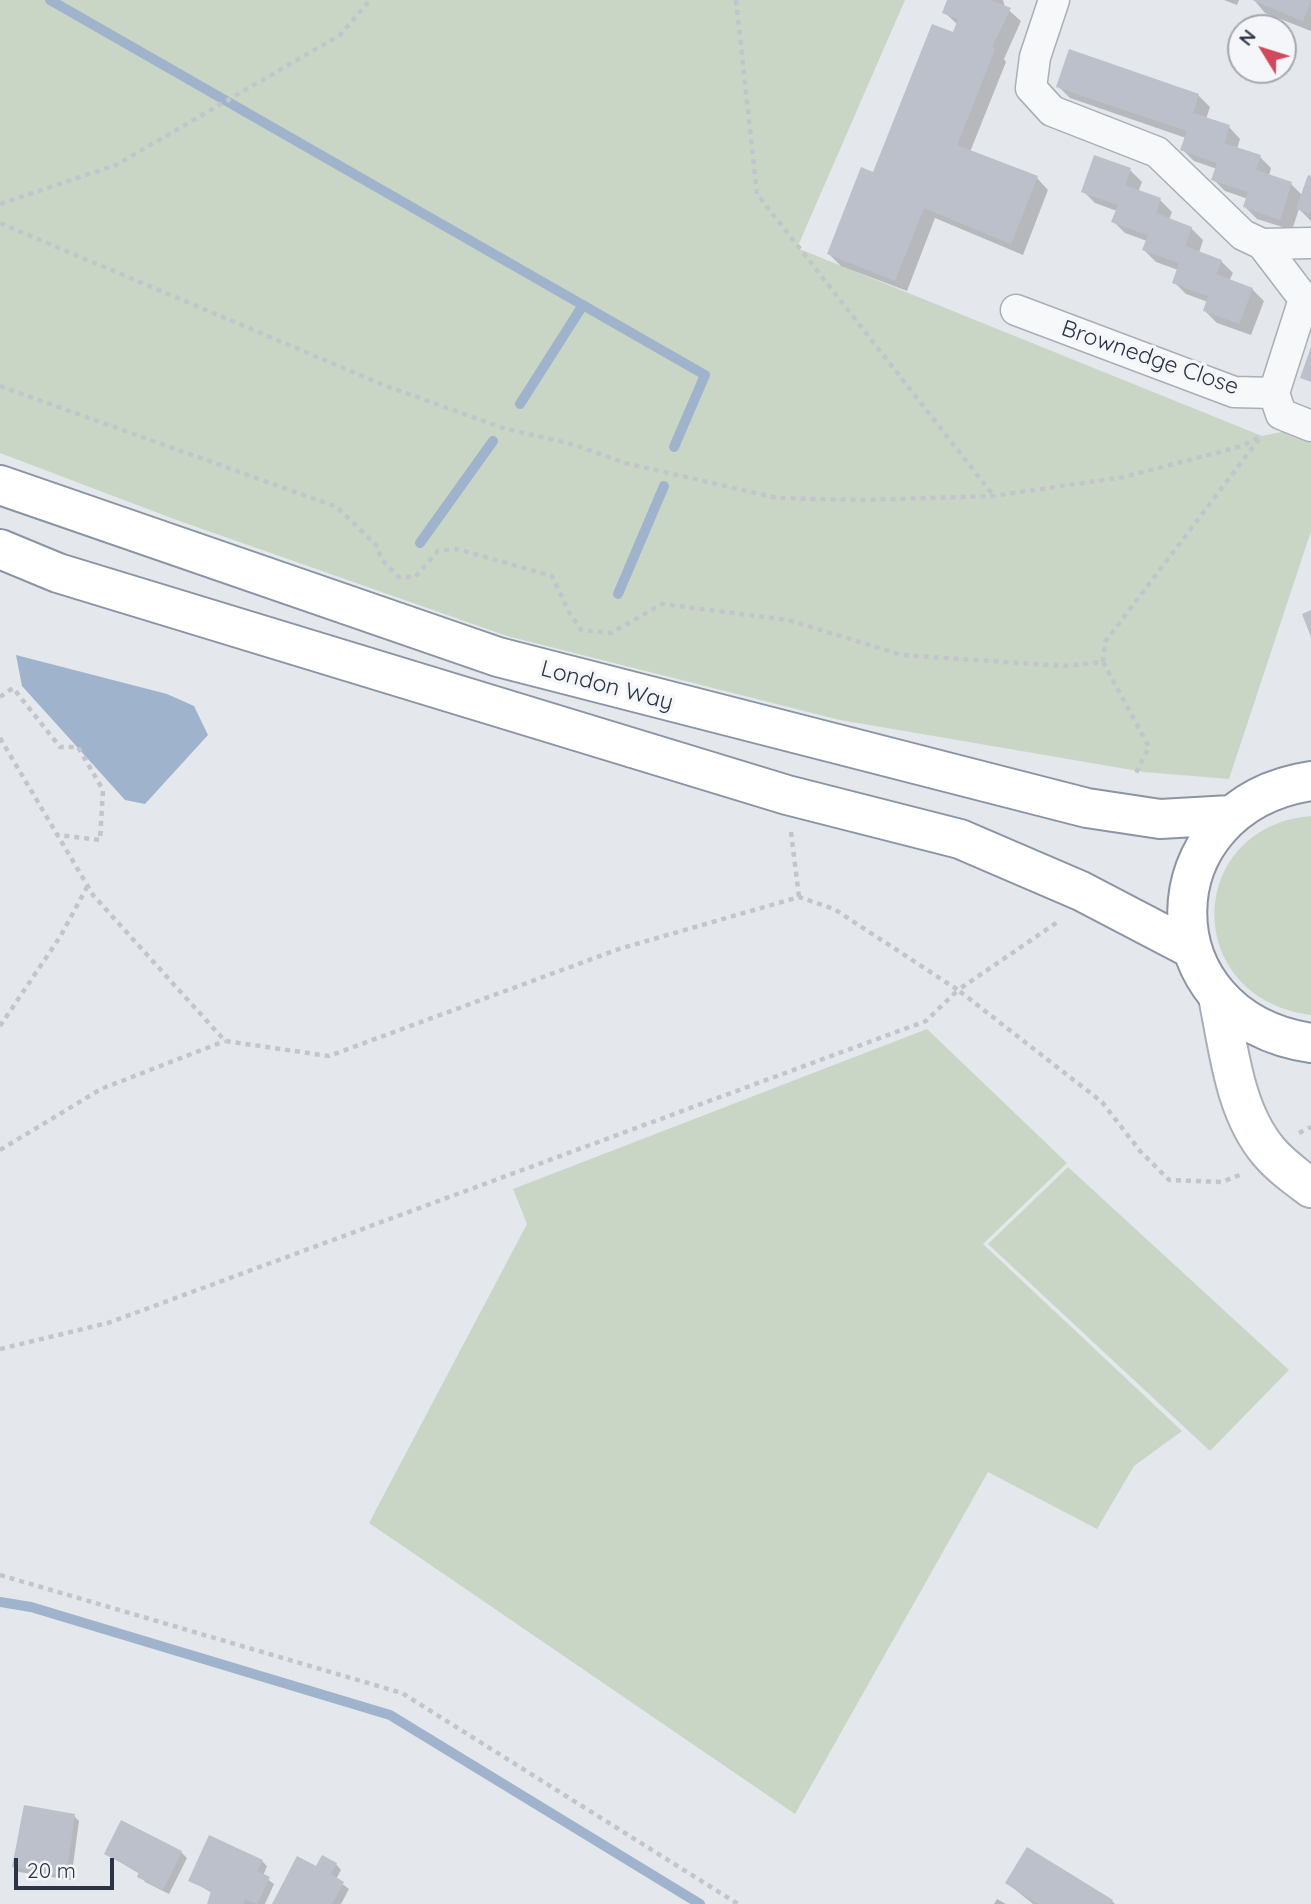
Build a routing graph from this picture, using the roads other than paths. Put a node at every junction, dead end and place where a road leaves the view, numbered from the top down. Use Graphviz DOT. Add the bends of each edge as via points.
graph roads {
  1 [pos="1052,5"];
  2 [pos="1311,243"];
  3 [pos="1262,244"];
  4 [pos="1016,310"];
  5 [pos="1277,403"];
  6 [pos="1311,426"];
  7 [pos="0,485"];
  8 [pos="0,549"];
  9 [pos="1311,781"];
  10 [pos="1231,815"];
  11 [pos="1192,949"];
  12 [pos="1218,998"];
  13 [pos="1311,1043"];
  14 [pos="1311,1188"];
  1 -- 3 [label="street" via="1035,57 1031,88 1052,111 1157,152 1243,235"];
  2 -- 3 [label="street"];
  3 -- 5 [label="street" via="1304,299"];
  4 -- 5 [label="street, Brownedge Close" via="1234,392"];
  5 -- 6 [label="street, Brownedge Close"];
  7 -- 10 [label="main road, London Way" via="498,657 1087,808 1160,819"];
  8 -- 11 [label="main road" via="58,573 787,795 960,839 1081,891"];
  9 -- 10 [label="main road" via="1256,797"];
  10 -- 11 [label="main road" via="1207,842 1192,876 1187,912"];
  11 -- 12 [label="main road"];
  12 -- 13 [label="main road" via="1246,1023 1281,1039"];
  12 -- 14 [label="main road" via="1248,1119 1267,1150"];
}
